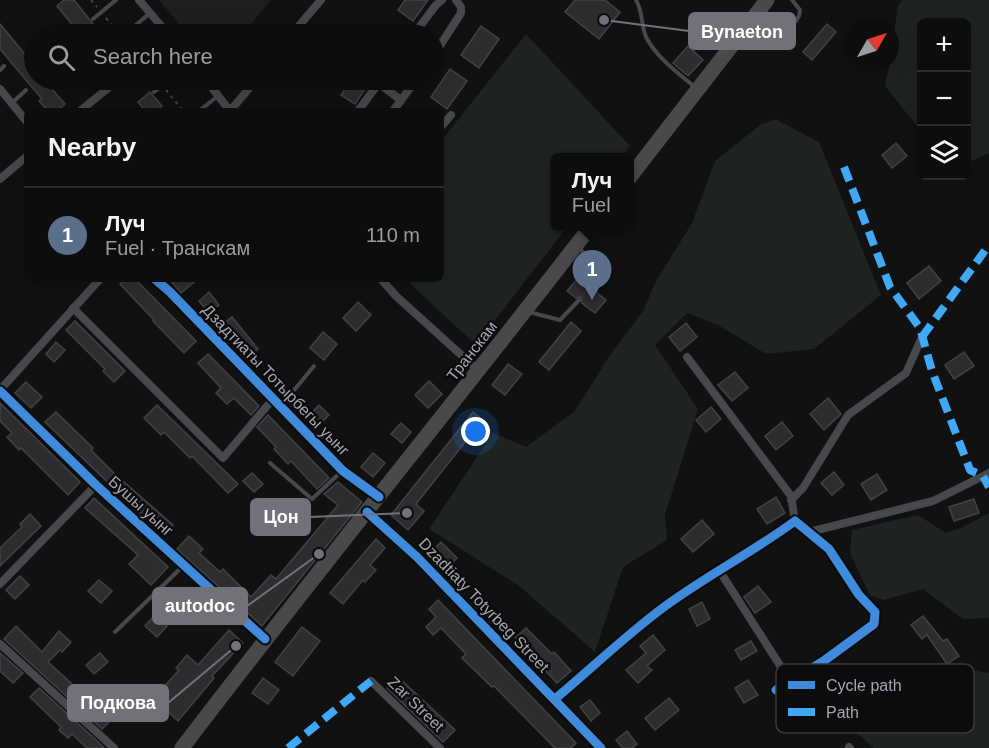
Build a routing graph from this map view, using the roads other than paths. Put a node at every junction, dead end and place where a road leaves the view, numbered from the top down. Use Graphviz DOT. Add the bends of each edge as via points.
graph roads {
  1 [pos="116,0"];
  2 [pos="139,0"];
  3 [pos="321,0"];
  4 [pos="442,0"];
  5 [pos="456,0"];
  6 [pos="636,0"];
  7 [pos="767,0"];
  8 [pos="792,0"];
  9 [pos="150,13"];
  10 [pos="755,16"];
  11 [pos="93,19"];
  12 [pos="137,24"];
  13 [pos="159,24"];
  14 [pos="301,24"];
  15 [pos="422,24"];
  16 [pos="444,39"];
  17 [pos="4,66"];
  18 [pos="0,70"];
  19 [pos="0,89"];
  20 [pos="697,89"];
  21 [pos="26,90"];
  22 [pos="105,90"];
  23 [pos="156,90"];
  24 [pos="215,90"];
  25 [pos="248,90"];
  26 [pos="372,90"];
  27 [pos="389,90"];
  28 [pos="408,90"];
  29 [pos="154,92"];
  30 [pos="219,95"];
  31 [pos="401,100"];
  32 [pos="11,104"];
  33 [pos="84,108"];
  34 [pos="204,108"];
  35 [pos="228,108"];
  36 [pos="233,108"];
  37 [pos="359,108"];
  38 [pos="395,108"];
  39 [pos="451,114"];
  40 [pos="24,119"];
  41 [pos="444,123"];
  42 [pos="24,158"];
  43 [pos="634,172"];
  44 [pos="0,178"];
  45 [pos="587,231"];
  46 [pos="576,246"];
  47 [pos="97,282"];
  48 [pos="158,282"];
  49 [pos="384,282"];
  50 [pos="589,287"];
  51 [pos="579,300"];
  52 [pos="73,308"];
  53 [pos="526,311"];
  54 [pos="922,337"];
  55 [pos="687,357"];
  56 [pos="314,366"];
  57 [pos="479,371"];
  58 [pos="0,390"];
  59 [pos="273,399"];
  60 [pos="280,406"];
  61 [pos="270,463"];
  62 [pos="343,471"];
  63 [pos="989,473"];
  64 [pos="96,485"];
  65 [pos="379,497"];
  66 [pos="791,500"];
  67 [pos="367,512"];
  68 [pos="795,521"];
  69 [pos="809,532"];
  70 [pos="184,565"];
  71 [pos="719,570"];
  72 [pos="0,584"];
  73 [pos="115,632"];
  74 [pos="266,639"];
  75 [pos="0,644"];
  76 [pos="779,664"];
  77 [pos="818,664"];
  78 [pos="371,681"];
  79 [pos="555,699"];
  80 [pos="596,746"];
  81 [pos="114,748"];
  82 [pos="182,748"];
  83 [pos="440,748"];
  1 -- 11 [label="lane"];
  2 -- 9 [label="street"];
  3 -- 14 [label="street"];
  4 -- 15 [label="street"];
  5 -- 16 [label="street" via="461,13"];
  6 -- 20 [label="lane" via="645,35 660,58"];
  7 -- 10 [label="highway"];
  8 -- 10 [label="lane" via="800,10 796,21"];
  9 -- 12 [label="lane"];
  9 -- 13 [label="street"];
  10 -- 20 [label="highway"];
  17 -- 18 [label="lane"];
  19 -- 32 [label="street"];
  20 -- 43 [label="highway"];
  21 -- 32 [label="lane"];
  22 -- 33 [label="street"];
  23 -- 29 [label="lane"];
  24 -- 30 [label="street"];
  25 -- 36 [label="street"];
  26 -- 37 [label="street"];
  27 -- 31 [label="street"];
  28 -- 31 [label="street"];
  30 -- 34 [label="lane"];
  30 -- 35 [label="street"];
  31 -- 38 [label="street"];
  32 -- 40 [label="street"];
  39 -- 41 [label="street"];
  42 -- 44 [label="street"];
  45 -- 46 [label="highway, Транскам"];
  46 -- 50 [label="lane" via="590,259 594,270"];
  46 -- 53 [label="highway, Транскам"];
  47 -- 52 [label="street"];
  48 -- 59 [label="street, Дзадтиаты Тотырбегы уынг"];
  49 -- 57 [label="street"];
  51 -- 53 [label="lane" via="560,320"];
  52 -- 58 [label="street"];
  52 -- 59 [label="street, Дзадтиаты Тотырбегы уынг" via="223,458"];
  53 -- 57 [label="highway, Транскам"];
  54 -- 66 [label="street" via="906,373 848,415 803,488"];
  55 -- 66 [label="street"];
  56 -- 60 [label="lane"];
  57 -- 65 [label="highway, Транскам"];
  58 -- 64 [label="street, Бушы уынг"];
  59 -- 60 [label="street, Дзадтиаты Тотырбегы уынг"];
  60 -- 62 [label="street, Дзадтиаты Тотырбегы уынг"];
  61 -- 62 [label="lane" via="312,499"];
  62 -- 65 [label="street, Дзадтиаты Тотырбегы уынг"];
  63 -- 69 [label="street" via="933,501"];
  64 -- 70 [label="street, Бушы уынг"];
  64 -- 72 [label="street"];
  65 -- 67 [label="highway, Транскам"];
  66 -- 68 [label="street"];
  67 -- 74 [label="highway, Транскам"];
  67 -- 79 [label="street, Dzadtiaty Totyrbeg Street" via="417,557"];
  68 -- 69 [label="street"];
  68 -- 71 [label="street"];
  69 -- 77 [label="street" via="829,549 875,612 874,624"];
  70 -- 73 [label="lane"];
  70 -- 74 [label="street, Бушы уынг"];
  71 -- 76 [label="street"];
  71 -- 79 [label="street" via="662,608"];
  74 -- 82 [label="highway, Транскам"];
  75 -- 81 [label="street"];
  78 -- 83 [label="street, Zar Street"];
  79 -- 80 [label="street, Dzadtiaty Totyrbeg Street"];
}
